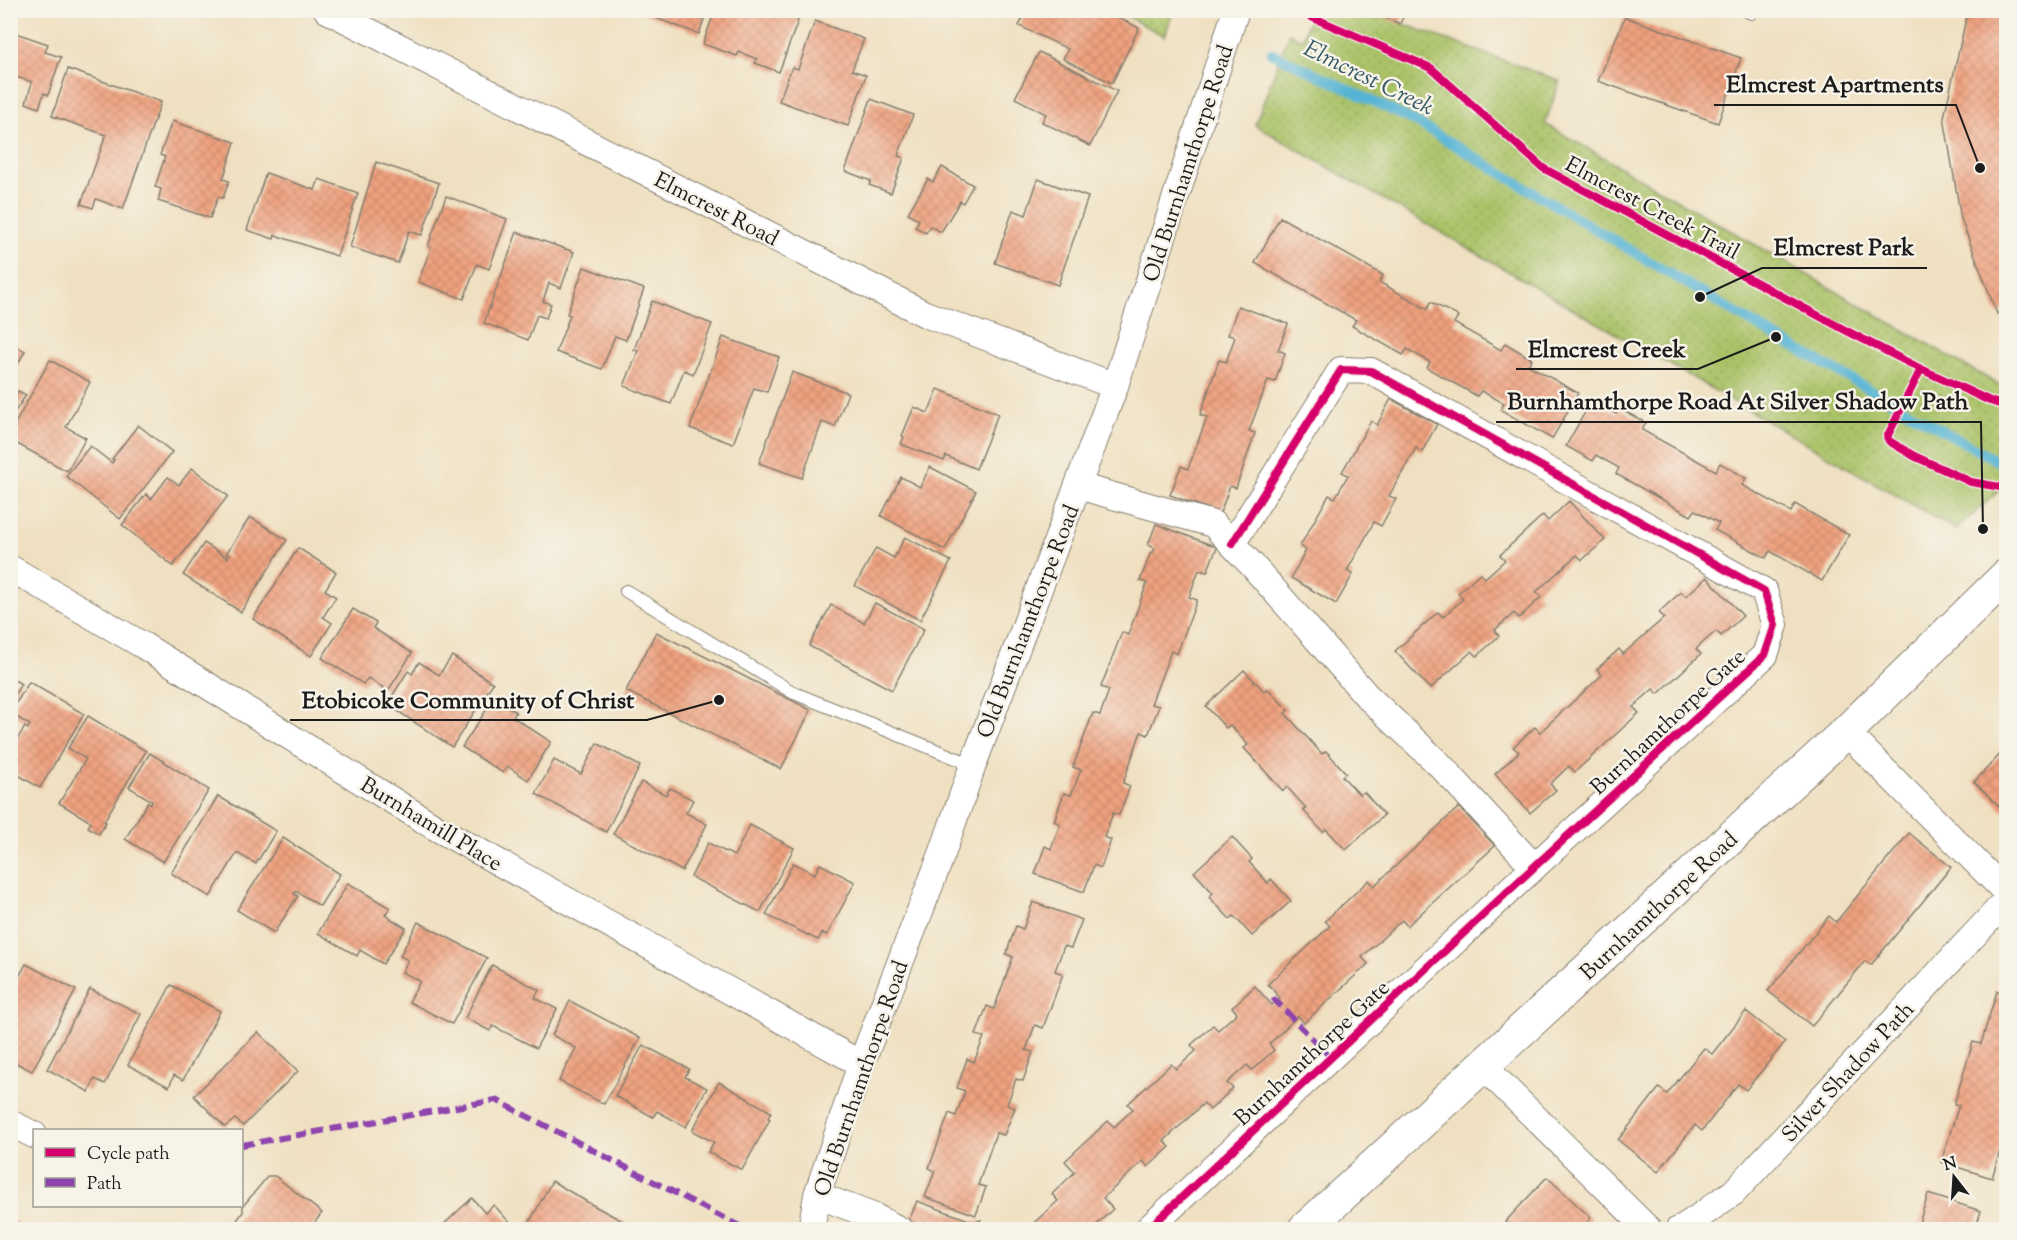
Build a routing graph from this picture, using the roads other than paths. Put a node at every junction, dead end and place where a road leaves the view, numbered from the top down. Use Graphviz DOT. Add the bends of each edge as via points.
graph roads {
  1 [pos="327,10"];
  2 [pos="1236,10"];
  3 [pos="1745,10"];
  4 [pos="1752,10"];
  5 [pos="1115,386"];
  6 [pos="1078,486"];
  7 [pos="1232,544"];
  8 [pos="10,568"];
  9 [pos="1996,586"];
  10 [pos="626,591"];
  11 [pos="1846,732"];
  12 [pos="973,765"];
  13 [pos="1534,867"];
  14 [pos="2007,892"];
  15 [pos="2007,901"];
  16 [pos="861,1064"];
  17 [pos="1483,1066"];
  18 [pos="10,1123"];
  19 [pos="33,1134"];
  20 [pos="817,1195"];
  21 [pos="811,1230"];
  22 [pos="900,1230"];
  23 [pos="1147,1230"];
  24 [pos="1304,1230"];
  25 [pos="1649,1230"];
  26 [pos="1678,1230"];
  1 -- 5 [label="street, Elmcrest Road" via="925,314"];
  2 -- 5 [label="street, Old Burnhamthorpe Road"];
  3 -- 4 [label="lane"];
  5 -- 6 [label="street, Old Burnhamthorpe Road"];
  6 -- 7 [label="street" via="1213,524"];
  6 -- 12 [label="street, Old Burnhamthorpe Road"];
  7 -- 13 [label="street" via="1367,696 1442,767"];
  7 -- 13 [label="street, Burnhamthorpe Gate" via="1341,370 1371,371 1764,591 1776,625 1765,655"];
  8 -- 16 [label="street, Burnhamill Place" via="144,646 435,827"];
  9 -- 11 [label="main road, Burnhamthorpe Road"];
  10 -- 12 [label="lane" via="794,693"];
  11 -- 14 [label="street"];
  11 -- 17 [label="main road, Burnhamthorpe Road"];
  12 -- 16 [label="street, Old Burnhamthorpe Road"];
  13 -- 23 [label="street, Burnhamthorpe Gate"];
  15 -- 26 [label="street, Silver Shadow Path" via="1734,1193"];
  16 -- 20 [label="street, Old Burnhamthorpe Road"];
  17 -- 24 [label="main road, Burnhamthorpe Road"];
  17 -- 25 [label="street"];
  18 -- 19 [label="street"];
  20 -- 21 [label="street, Old Burnhamthorpe Road"];
  20 -- 22 [label="street"];
}
